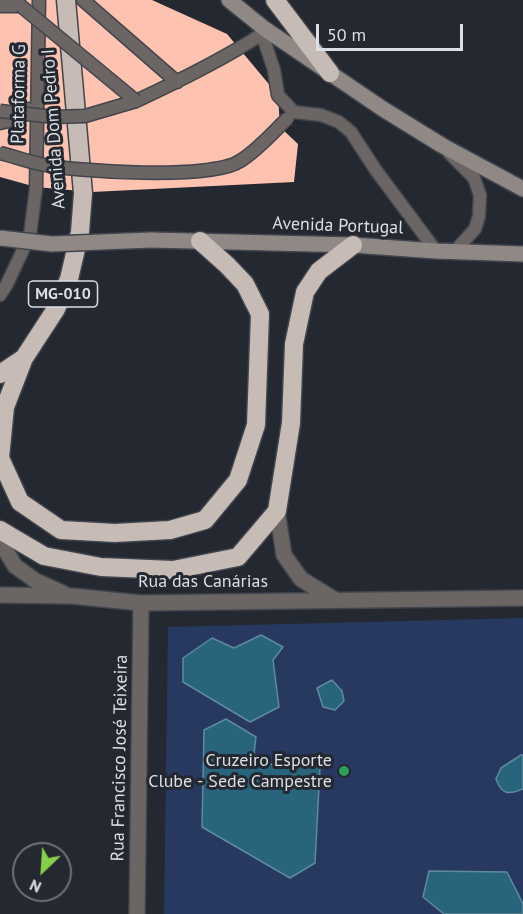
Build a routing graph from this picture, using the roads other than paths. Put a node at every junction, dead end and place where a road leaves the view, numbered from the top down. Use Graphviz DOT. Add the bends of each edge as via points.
graph roads {
  1 [pos="39,0"];
  2 [pos="66,0"];
  3 [pos="83,0"];
  4 [pos="228,0"];
  5 [pos="275,0"];
  6 [pos="18,3"];
  7 [pos="0,6"];
  8 [pos="262,34"];
  9 [pos="330,73"];
  10 [pos="177,82"];
  11 [pos="136,101"];
  12 [pos="37,103"];
  13 [pos="0,111"];
  14 [pos="291,115"];
  15 [pos="0,123"];
  16 [pos="443,146"];
  17 [pos="0,153"];
  18 [pos="523,189"];
  19 [pos="0,238"];
  20 [pos="200,241"];
  21 [pos="354,245"];
  22 [pos="436,251"];
  23 [pos="454,251"];
  24 [pos="523,254"];
  25 [pos="0,295"];
  26 [pos="24,358"];
  27 [pos="0,374"];
  28 [pos="277,511"];
  29 [pos="0,530"];
  30 [pos="0,541"];
  31 [pos="0,595"];
  32 [pos="72,596"];
  33 [pos="523,598"];
  34 [pos="335,600"];
  35 [pos="141,603"];
  36 [pos="137,914"];
  1 -- 12 [label="lane, Plataforma G"];
  2 -- 26 [label="highway, Avenida Dom Pedro I / MG-010" via="82,193 80,232 69,279 56,309"];
  3 -- 10 [label="lane"];
  4 -- 8 [label="lane"];
  4 -- 9 [label="main road"];
  5 -- 9 [label="highway"];
  6 -- 7 [label="lane"];
  6 -- 11 [label="lane, bridge"];
  8 -- 9 [label="lane"];
  8 -- 10 [label="lane"];
  8 -- 14 [label="lane" via="278,95"];
  9 -- 16 [label="main road"];
  10 -- 11 [label="lane"];
  11 -- 13 [label="lane, bridge" via="85,116"];
  12 -- 15 [label="lane" via="13,120"];
  12 -- 25 [label="lane, Plataforma G" via="36,188 30,235"];
  14 -- 17 [label="lane, bridge" via="239,162 203,171 81,170"];
  14 -- 22 [label="lane" via="321,115 351,132"];
  16 -- 18 [label="main road"];
  16 -- 23 [label="lane" via="474,178 480,195 475,229"];
  19 -- 20 [label="main road, Avenida Portugal, bridge" via="52,244"];
  20 -- 21 [label="main road, Avenida Portugal"];
  20 -- 26 [label="highway" via="245,284 260,314 256,424 238,480 205,520 170,530 62,530 20,502 0,458 5,407"];
  21 -- 22 [label="main road, Avenida Portugal"];
  21 -- 28 [label="highway" via="320,271 305,292 294,344 291,423"];
  22 -- 23 [label="main road, Avenida Portugal"];
  23 -- 24 [label="main road, Avenida Portugal"];
  26 -- 27 [label="highway, Avenida Dom Pedro I / MG-010"];
  28 -- 29 [label="highway" via="238,557 173,570 101,567 44,556"];
  28 -- 34 [label="street, Rua das Canárias" via="284,555 301,579"];
  30 -- 32 [label="street, Rua das Canárias" via="15,566 36,581"];
  31 -- 32 [label="street, Rua das Canárias"];
  32 -- 35 [label="street, Rua das Canárias"];
  33 -- 34 [label="street, Rua das Canárias"];
  34 -- 35 [label="street, Rua das Canárias"];
  35 -- 36 [label="street, Rua Francisco José Teixeira"];
}
